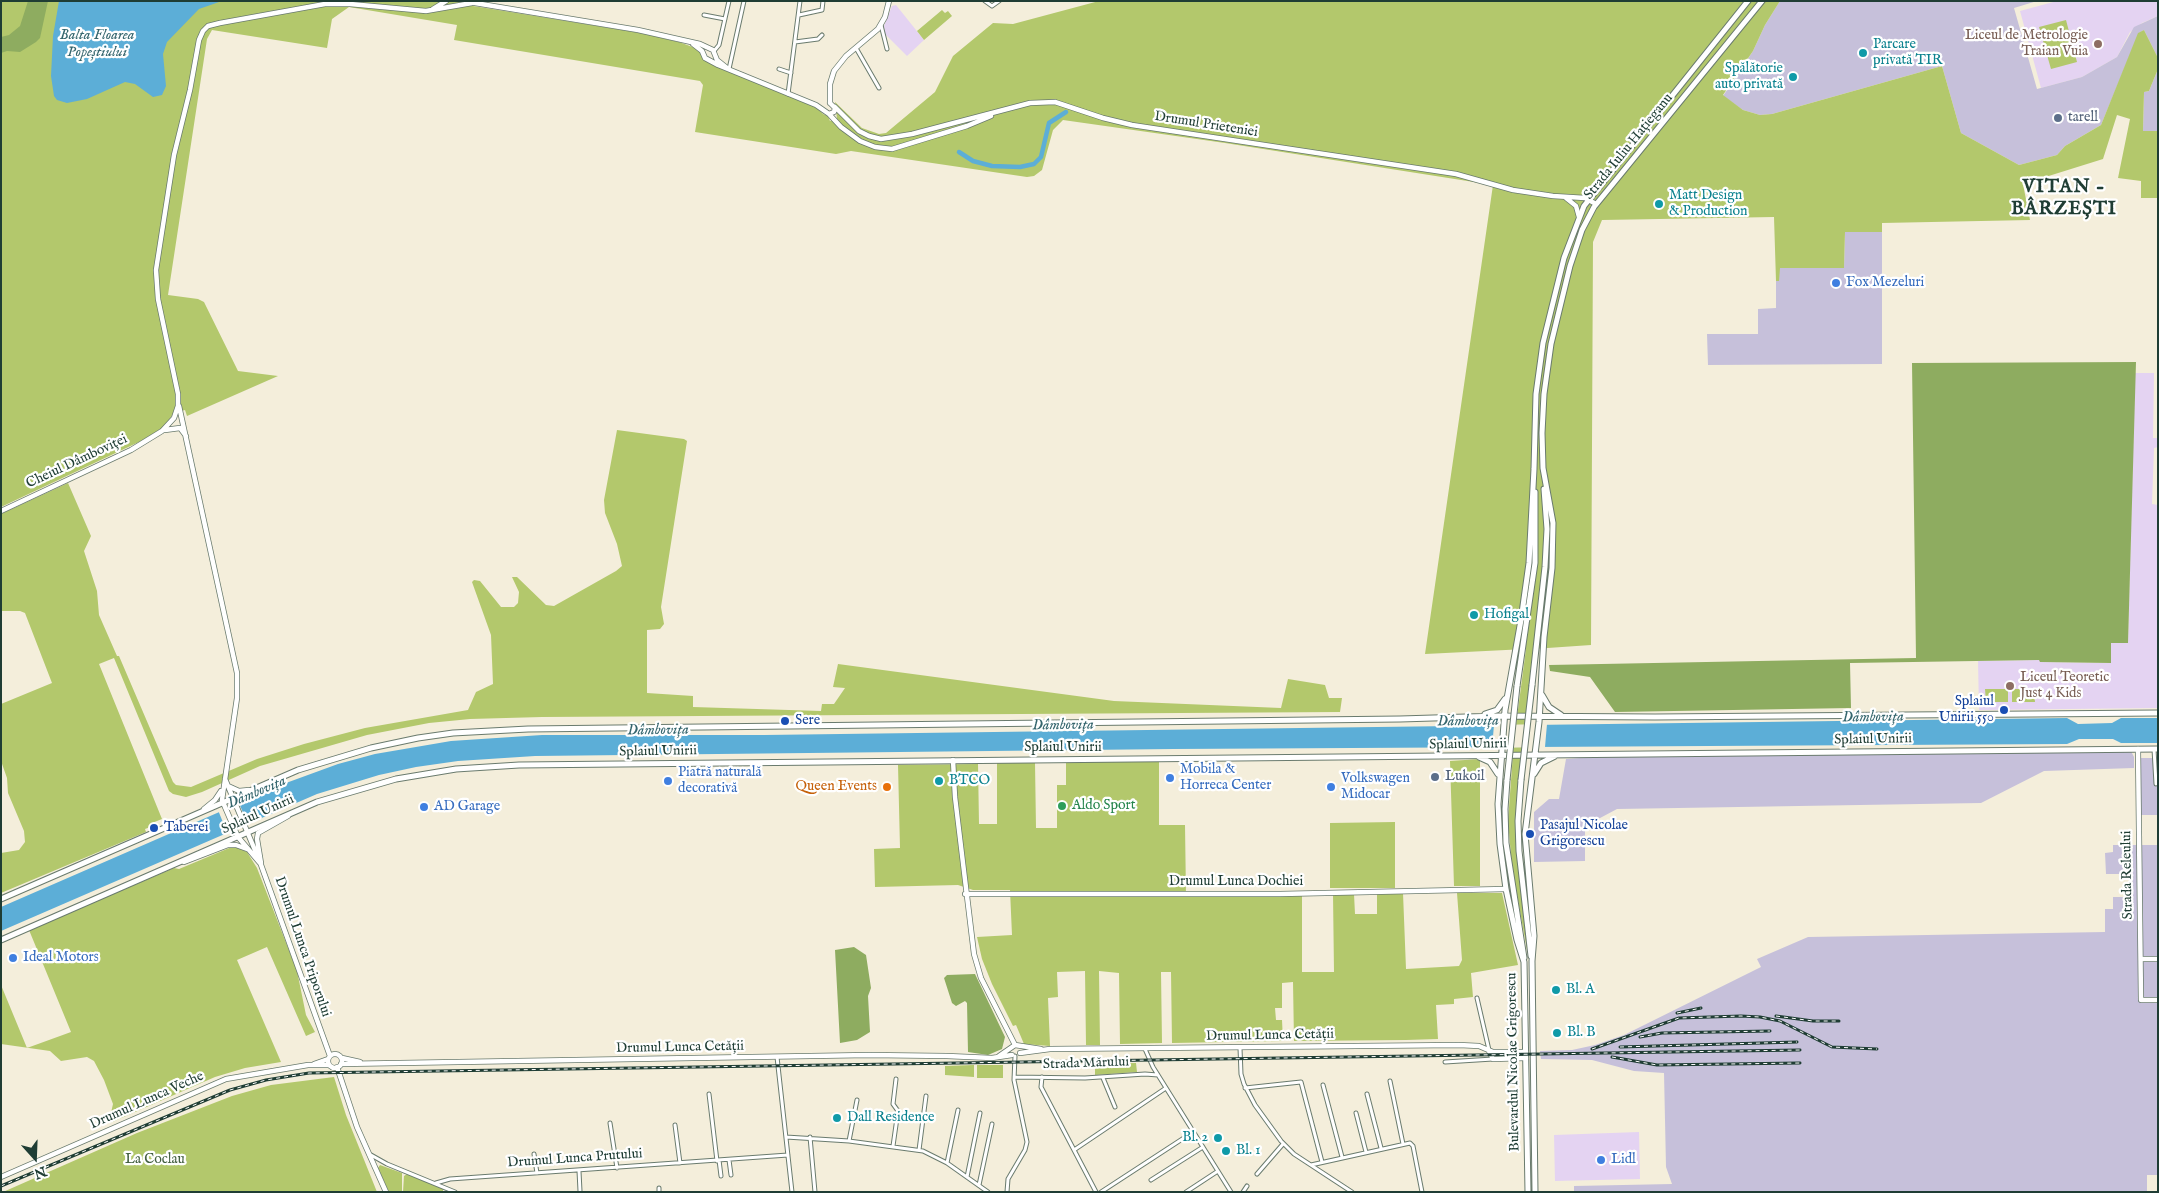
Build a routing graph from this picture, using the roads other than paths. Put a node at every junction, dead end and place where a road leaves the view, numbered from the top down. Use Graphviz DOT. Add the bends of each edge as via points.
graph roads {
  1 [pos="447,1"];
  2 [pos="466,1"];
  3 [pos="729,1"];
  4 [pos="744,1"];
  5 [pos="800,1"];
  6 [pos="823,1"];
  7 [pos="889,1"];
  8 [pos="985,1"];
  9 [pos="999,1"];
  10 [pos="1748,1"];
  11 [pos="1762,1"];
  12 [pos="472,3"];
  13 [pos="457,4"];
  14 [pos="430,11"];
  15 [pos="704,15"];
  16 [pos="799,15"];
  17 [pos="725,19"];
  18 [pos="880,25"];
  19 [pos="822,35"];
  20 [pos="685,40"];
  21 [pos="795,42"];
  22 [pos="856,48"];
  23 [pos="887,49"];
  24 [pos="713,51"];
  25 [pos="703,53"];
  26 [pos="708,59"];
  27 [pos="728,68"];
  28 [pos="779,69"];
  29 [pos="791,73"];
  30 [pos="879,88"];
  31 [pos="788,94"];
  32 [pos="828,103"];
  33 [pos="816,105"];
  34 [pos="835,107"];
  35 [pos="824,110"];
  36 [pos="1004,110"];
  37 [pos="829,114"];
  38 [pos="1565,197"];
  39 [pos="1589,199"];
  40 [pos="1596,204"];
  41 [pos="1579,217"];
  42 [pos="179,402"];
  43 [pos="174,420"];
  44 [pos="183,421"];
  45 [pos="178,428"];
  46 [pos="162,432"];
  47 [pos="188,439"];
  48 [pos="1543,468"];
  49 [pos="1534,469"];
  50 [pos="1,511"];
  51 [pos="1541,692"];
  52 [pos="1507,693"];
  53 [pos="2158,713"];
  54 [pos="1504,716"];
  55 [pos="1539,716"];
  56 [pos="1563,716"];
  57 [pos="1470,717"];
  58 [pos="2138,749"];
  59 [pos="2156,749"];
  60 [pos="1500,755"];
  61 [pos="1535,755"];
  62 [pos="1559,755"];
  63 [pos="1476,756"];
  64 [pos="953,760"];
  65 [pos="1499,777"];
  66 [pos="1531,781"];
  67 [pos="2156,784"];
  68 [pos="225,786"];
  69 [pos="255,788"];
  70 [pos="233,801"];
  71 [pos="224,805"];
  72 [pos="296,810"];
  73 [pos="198,813"];
  74 [pos="246,830"];
  75 [pos="237,834"];
  76 [pos="251,850"];
  77 [pos="179,862"];
  78 [pos="261,864"];
  79 [pos="1506,889"];
  80 [pos="966,894"];
  81 [pos="1,899"];
  82 [pos="1,940"];
  83 [pos="2141,959"];
  84 [pos="2158,959"];
  85 [pos="1524,962"];
  86 [pos="1532,962"];
  87 [pos="1477,998"];
  88 [pos="2158,1000"];
  89 [pos="324,1039"];
  90 [pos="1240,1048"];
  91 [pos="1145,1049"];
  92 [pos="1013,1050"];
  93 [pos="1050,1050"];
  94 [pos="1489,1051"];
  95 [pos="335,1054"];
  96 [pos="1526,1055"];
  97 [pos="777,1057"];
  98 [pos="342,1058"];
  99 [pos="1493,1059"];
  100 [pos="329,1060"];
  101 [pos="1445,1062"];
  102 [pos="369,1063"];
  103 [pos="339,1066"];
  104 [pos="1158,1075"];
  105 [pos="1014,1077"];
  106 [pos="1042,1077"];
  107 [pos="1103,1078"];
  108 [pos="896,1079"];
  109 [pos="1390,1081"];
  110 [pos="1323,1085"];
  111 [pos="1166,1088"];
  112 [pos="1245,1088"];
  113 [pos="709,1094"];
  114 [pos="1368,1094"];
  115 [pos="926,1096"];
  116 [pos="856,1100"];
  117 [pos="1115,1107"];
  118 [pos="958,1110"];
  119 [pos="980,1113"];
  120 [pos="1356,1113"];
  121 [pos="610,1123"];
  122 [pos="992,1124"];
  123 [pos="675,1125"];
  124 [pos="1193,1132"];
  125 [pos="786,1137"];
  126 [pos="810,1137"];
  127 [pos="849,1141"];
  128 [pos="1283,1144"];
  129 [pos="1403,1144"];
  130 [pos="893,1146"];
  131 [pos="1203,1148"];
  132 [pos="1381,1148"];
  133 [pos="919,1150"];
  134 [pos="1074,1150"];
  135 [pos="368,1152"];
  136 [pos="1366,1152"];
  137 [pos="534,1154"];
  138 [pos="788,1155"];
  139 [pos="1342,1157"];
  140 [pos="718,1160"];
  141 [pos="729,1160"];
  142 [pos="1322,1162"];
  143 [pos="680,1163"];
  144 [pos="947,1163"];
  145 [pos="1310,1165"];
  146 [pos="616,1168"];
  147 [pos="579,1171"];
  148 [pos="1218,1171"];
  149 [pos="536,1173"];
  150 [pos="1257,1174"];
  151 [pos="731,1175"];
  152 [pos="721,1176"];
  153 [pos="1,1177"];
  154 [pos="967,1177"];
  155 [pos="1151,1180"];
  156 [pos="436,1182"];
  157 [pos="979,1185"];
  158 [pos="1247,1186"];
  159 [pos="580,1191"];
  160 [pos="386,1192"];
  161 [pos="454,1192"];
  162 [pos="792,1192"];
  163 [pos="815,1192"];
  164 [pos="988,1192"];
  165 [pos="1007,1192"];
  166 [pos="1096,1192"];
  167 [pos="1101,1192"];
  168 [pos="1186,1192"];
  169 [pos="1231,1192"];
  170 [pos="1243,1192"];
  171 [pos="1352,1192"];
  172 [pos="1422,1192"];
  173 [pos="1528,1192"];
  174 [pos="1535,1192"];
  1 -- 13 [label="street" via="450,5"];
  1 -- 14 [label="street"];
  2 -- 12 [label="street"];
  3 -- 17 [label="street"];
  4 -- 27 [label="street"];
  5 -- 16 [label="street"];
  6 -- 16 [label="street" via="822,10"];
  7 -- 18 [label="street"];
  8 -- 9 [label="street" via="989,6"];
  10 -- 39 [label="main road, Strada Iuliu Hațieganu"];
  11 -- 40 [label="main road, Strada Iuliu Hațieganu"];
  12 -- 13 [label="street"];
  12 -- 20 [label="street"];
  13 -- 14 [label="street"];
  14 -- 42 [label="street" via="318,4 215,24 201,33 174,155 156,270 158,299"];
  15 -- 17 [label="street"];
  16 -- 21 [label="street"];
  17 -- 24 [label="street" via="719,45"];
  18 -- 22 [label="street"];
  18 -- 23 [label="street"];
  19 -- 21 [label="street" via="818,39"];
  20 -- 24 [label="street"];
  20 -- 25 [label="street"];
  21 -- 29 [label="street"];
  22 -- 30 [label="street"];
  22 -- 32 [label="street" via="834,71"];
  24 -- 25 [label="street" via="706,49"];
  24 -- 26 [label="street"];
  24 -- 27 [label="street" via="719,63"];
  25 -- 26 [label="street"];
  26 -- 27 [label="street"];
  27 -- 31 [label="street"];
  28 -- 29 [label="street"];
  29 -- 31 [label="street"];
  31 -- 33 [label="street"];
  32 -- 33 [label="street"];
  32 -- 34 [label="street, Drumul Prieteniei"];
  32 -- 35 [label="street"];
  33 -- 35 [label="street"];
  34 -- 36 [label="street, Drumul Prieteniei" via="862,133 881,138 912,134"];
  34 -- 37 [label="street"];
  35 -- 37 [label="street"];
  36 -- 37 [label="street" via="975,123 892,149 860,141"];
  36 -- 38 [label="street, Drumul Prieteniei" via="1055,102 1103,118 1145,127 1456,174 1513,190"];
  38 -- 39 [label="street, Drumul Prieteniei"];
  38 -- 41 [label="street" via="1576,206"];
  39 -- 40 [label="street"];
  39 -- 41 [label="main road, Strada Iuliu Hațieganu"];
  40 -- 48 [label="main road, Strada Iuliu Hațieganu" via="1575,248 1554,327 1544,394"];
  41 -- 49 [label="main road, Strada Iuliu Hațieganu" via="1556,288 1539,366 1534,413"];
  42 -- 43 [label="street"];
  42 -- 44 [label="street"];
  43 -- 44 [label="street" via="180,417"];
  43 -- 45 [label="street"];
  43 -- 46 [label="street"];
  44 -- 45 [label="street"];
  44 -- 47 [label="street"];
  45 -- 46 [label="street"];
  45 -- 47 [label="street"];
  46 -- 50 [label="street, Cheiul Dâmboviței"];
  47 -- 68 [label="street" via="237,673 237,698"];
  48 -- 51 [label="main road, Strada Iuliu Hațieganu" via="1553,532"];
  48 -- 86 [label="main road, bridge" via="1546,548 1518,821"];
  49 -- 52 [label="main road, Strada Iuliu Hațieganu" via="1527,581"];
  49 -- 85 [label="main road, bridge" via="1535,563 1517,686 1505,809 1506,843"];
  51 -- 55 [label="main road, Strada Iuliu Hațieganu"];
  51 -- 56 [label="main road" via="1549,707"];
  52 -- 54 [label="main road, Strada Iuliu Hațieganu"];
  52 -- 57 [label="main road" via="1497,710"];
  53 -- 56 [label="main road, Splaiul Unirii"];
  54 -- 55 [label="main road, Splaiul Unirii"];
  54 -- 57 [label="main road, Splaiul Unirii"];
  54 -- 60 [label="main road, Strada Iuliu Hațieganu"];
  55 -- 56 [label="main road, Splaiul Unirii"];
  55 -- 61 [label="main road, Strada Iuliu Hațieganu"];
  57 -- 69 [label="main road, Splaiul Unirii" via="472,731 418,738 353,753 309,766"];
  58 -- 59 [label="main road, Splaiul Unirii"];
  58 -- 62 [label="main road, Splaiul Unirii"];
  58 -- 83 [label="street, Strada Releului"];
  59 -- 67 [label="street"];
  60 -- 61 [label="main road, Splaiul Unirii"];
  60 -- 63 [label="main road, Splaiul Unirii"];
  60 -- 65 [label="main road, Bulevardul Nicolae Grigorescu"];
  61 -- 62 [label="main road, Splaiul Unirii"];
  61 -- 66 [label="main road, Bulevardul Nicolae Grigorescu"];
  62 -- 66 [label="main road" via="1539,765"];
  63 -- 64 [label="main road, Splaiul Unirii"];
  63 -- 65 [label="main road" via="1493,764"];
  64 -- 72 [label="main road, Splaiul Unirii" via="483,767 396,779"];
  64 -- 80 [label="street"];
  65 -- 79 [label="main road, Bulevardul Nicolae Grigorescu" via="1499,828"];
  66 -- 86 [label="main road, Bulevardul Nicolae Grigorescu" via="1525,842 1534,936"];
  68 -- 69 [label="street" via="239,791"];
  68 -- 70 [label="street"];
  68 -- 71 [label="street"];
  68 -- 73 [label="street" via="215,800"];
  69 -- 70 [label="main road, Splaiul Unirii"];
  70 -- 71 [label="main road, Splaiul Unirii"];
  70 -- 74 [label="street"];
  71 -- 73 [label="main road, Splaiul Unirii"];
  71 -- 75 [label="street"];
  72 -- 74 [label="main road, Splaiul Unirii"];
  72 -- 78 [label="street" via="258,833"];
  73 -- 81 [label="main road, Splaiul Unirii"];
  74 -- 75 [label="main road, Splaiul Unirii"];
  74 -- 78 [label="street"];
  75 -- 76 [label="street"];
  75 -- 77 [label="main road, Splaiul Unirii"];
  76 -- 77 [label="street" via="230,844"];
  76 -- 78 [label="street"];
  77 -- 82 [label="main road, Splaiul Unirii"];
  78 -- 89 [label="street, Drumul Lunca Priporului"];
  79 -- 80 [label="street, Drumul Lunca Dochiei" via="1280,894"];
  79 -- 85 [label="main road, Bulevardul Nicolae Grigorescu"];
  80 -- 92 [label="street" via="978,969"];
  83 -- 84 [label="street"];
  83 -- 88 [label="street, Strada Releului" via="2142,1000"];
  85 -- 96 [label="main road, Bulevardul Nicolae Grigorescu"];
  86 -- 174 [label="main road, Bulevardul Nicolae Grigorescu"];
  87 -- 94 [label="street"];
  89 -- 95 [label="street, Drumul Lunca Priporului"];
  89 -- 100 [label="street, Drumul Lunca Priporului"];
  90 -- 91 [label="street, Drumul Lunca Cetății"];
  90 -- 94 [label="street, Drumul Lunca Cetății" via="1459,1044 1479,1046"];
  90 -- 112 [label="street"];
  91 -- 93 [label="street, Drumul Lunca Cetății"];
  91 -- 104 [label="street, Strada Mărului"];
  92 -- 93 [label="street, Drumul Lunca Cetății"];
  92 -- 93 [label="street, Drumul Lunca Cetății" via="1020,1053"];
  92 -- 97 [label="street, Drumul Lunca Cetății" via="992,1058 913,1055"];
  92 -- 105 [label="street"];
  94 -- 96 [label="street, Drumul Lunca Cetății"];
  94 -- 99 [label="street"];
  95 -- 98 [label="street, Drumul Lunca Cetății"];
  95 -- 100 [label="street"];
  96 -- 99 [label="street"];
  96 -- 173 [label="main road, Bulevardul Nicolae Grigorescu"];
  97 -- 102 [label="street, Drumul Lunca Cetății"];
  97 -- 125 [label="street"];
  98 -- 102 [label="street, Drumul Lunca Cetății"];
  98 -- 103 [label="street"];
  99 -- 101 [label="street"];
  100 -- 103 [label="street, Drumul Lunca Cetății"];
  100 -- 153 [label="street, Drumul Lunca Veche" via="226,1079"];
  102 -- 103 [label="street, Drumul Lunca Cetății"];
  103 -- 135 [label="street" via="353,1116"];
  104 -- 107 [label="street, Strada Mărului"];
  104 -- 111 [label="street, Strada Mărului"];
  105 -- 106 [label="street, Strada Mărului"];
  105 -- 165 [label="street" via="1027,1142 1008,1179"];
  106 -- 107 [label="street, Strada Mărului"];
  106 -- 134 [label="street" via="1041,1087"];
  107 -- 117 [label="street"];
  108 -- 130 [label="street" via="893,1104 898,1111"];
  109 -- 129 [label="street"];
  110 -- 139 [label="street"];
  111 -- 124 [label="street, Strada Mărului"];
  111 -- 134 [label="street"];
  112 -- 128 [label="street"];
  112 -- 142 [label="street" via="1301,1082"];
  113 -- 140 [label="street"];
  114 -- 132 [label="street"];
  115 -- 133 [label="street"];
  116 -- 127 [label="street"];
  118 -- 144 [label="street"];
  119 -- 154 [label="street"];
  120 -- 136 [label="street"];
  121 -- 146 [label="street"];
  122 -- 157 [label="street"];
  123 -- 143 [label="street"];
  124 -- 131 [label="street, Strada Mărului"];
  124 -- 167 [label="street"];
  125 -- 126 [label="street"];
  125 -- 138 [label="street"];
  126 -- 127 [label="street"];
  126 -- 163 [label="street"];
  127 -- 130 [label="street"];
  128 -- 145 [label="street"];
  128 -- 150 [label="street"];
  129 -- 132 [label="street"];
  129 -- 172 [label="street" via="1408,1142 1412,1145"];
  130 -- 133 [label="street"];
  131 -- 148 [label="street, Strada Mărului"];
  131 -- 155 [label="street"];
  132 -- 136 [label="street"];
  133 -- 144 [label="street"];
  134 -- 166 [label="street"];
  135 -- 156 [label="street" via="387,1164"];
  135 -- 160 [label="street"];
  136 -- 139 [label="street"];
  137 -- 149 [label="street"];
  138 -- 141 [label="street, Drumul Lunca Prutului"];
  138 -- 162 [label="street"];
  139 -- 142 [label="street"];
  140 -- 141 [label="street, Drumul Lunca Prutului"];
  140 -- 143 [label="street, Drumul Lunca Prutului"];
  140 -- 152 [label="street"];
  141 -- 151 [label="street"];
  142 -- 145 [label="street"];
  143 -- 146 [label="street, Drumul Lunca Prutului"];
  144 -- 154 [label="street"];
  145 -- 171 [label="street"];
  146 -- 147 [label="street, Drumul Lunca Prutului"];
  147 -- 149 [label="street, Drumul Lunca Prutului"];
  147 -- 159 [label="street"];
  148 -- 168 [label="street"];
  148 -- 169 [label="street, Strada Mărului"];
  149 -- 156 [label="street, Drumul Lunca Prutului"];
  154 -- 157 [label="street"];
  156 -- 161 [label="street"];
  157 -- 164 [label="street"];
  158 -- 170 [label="street"];
}
